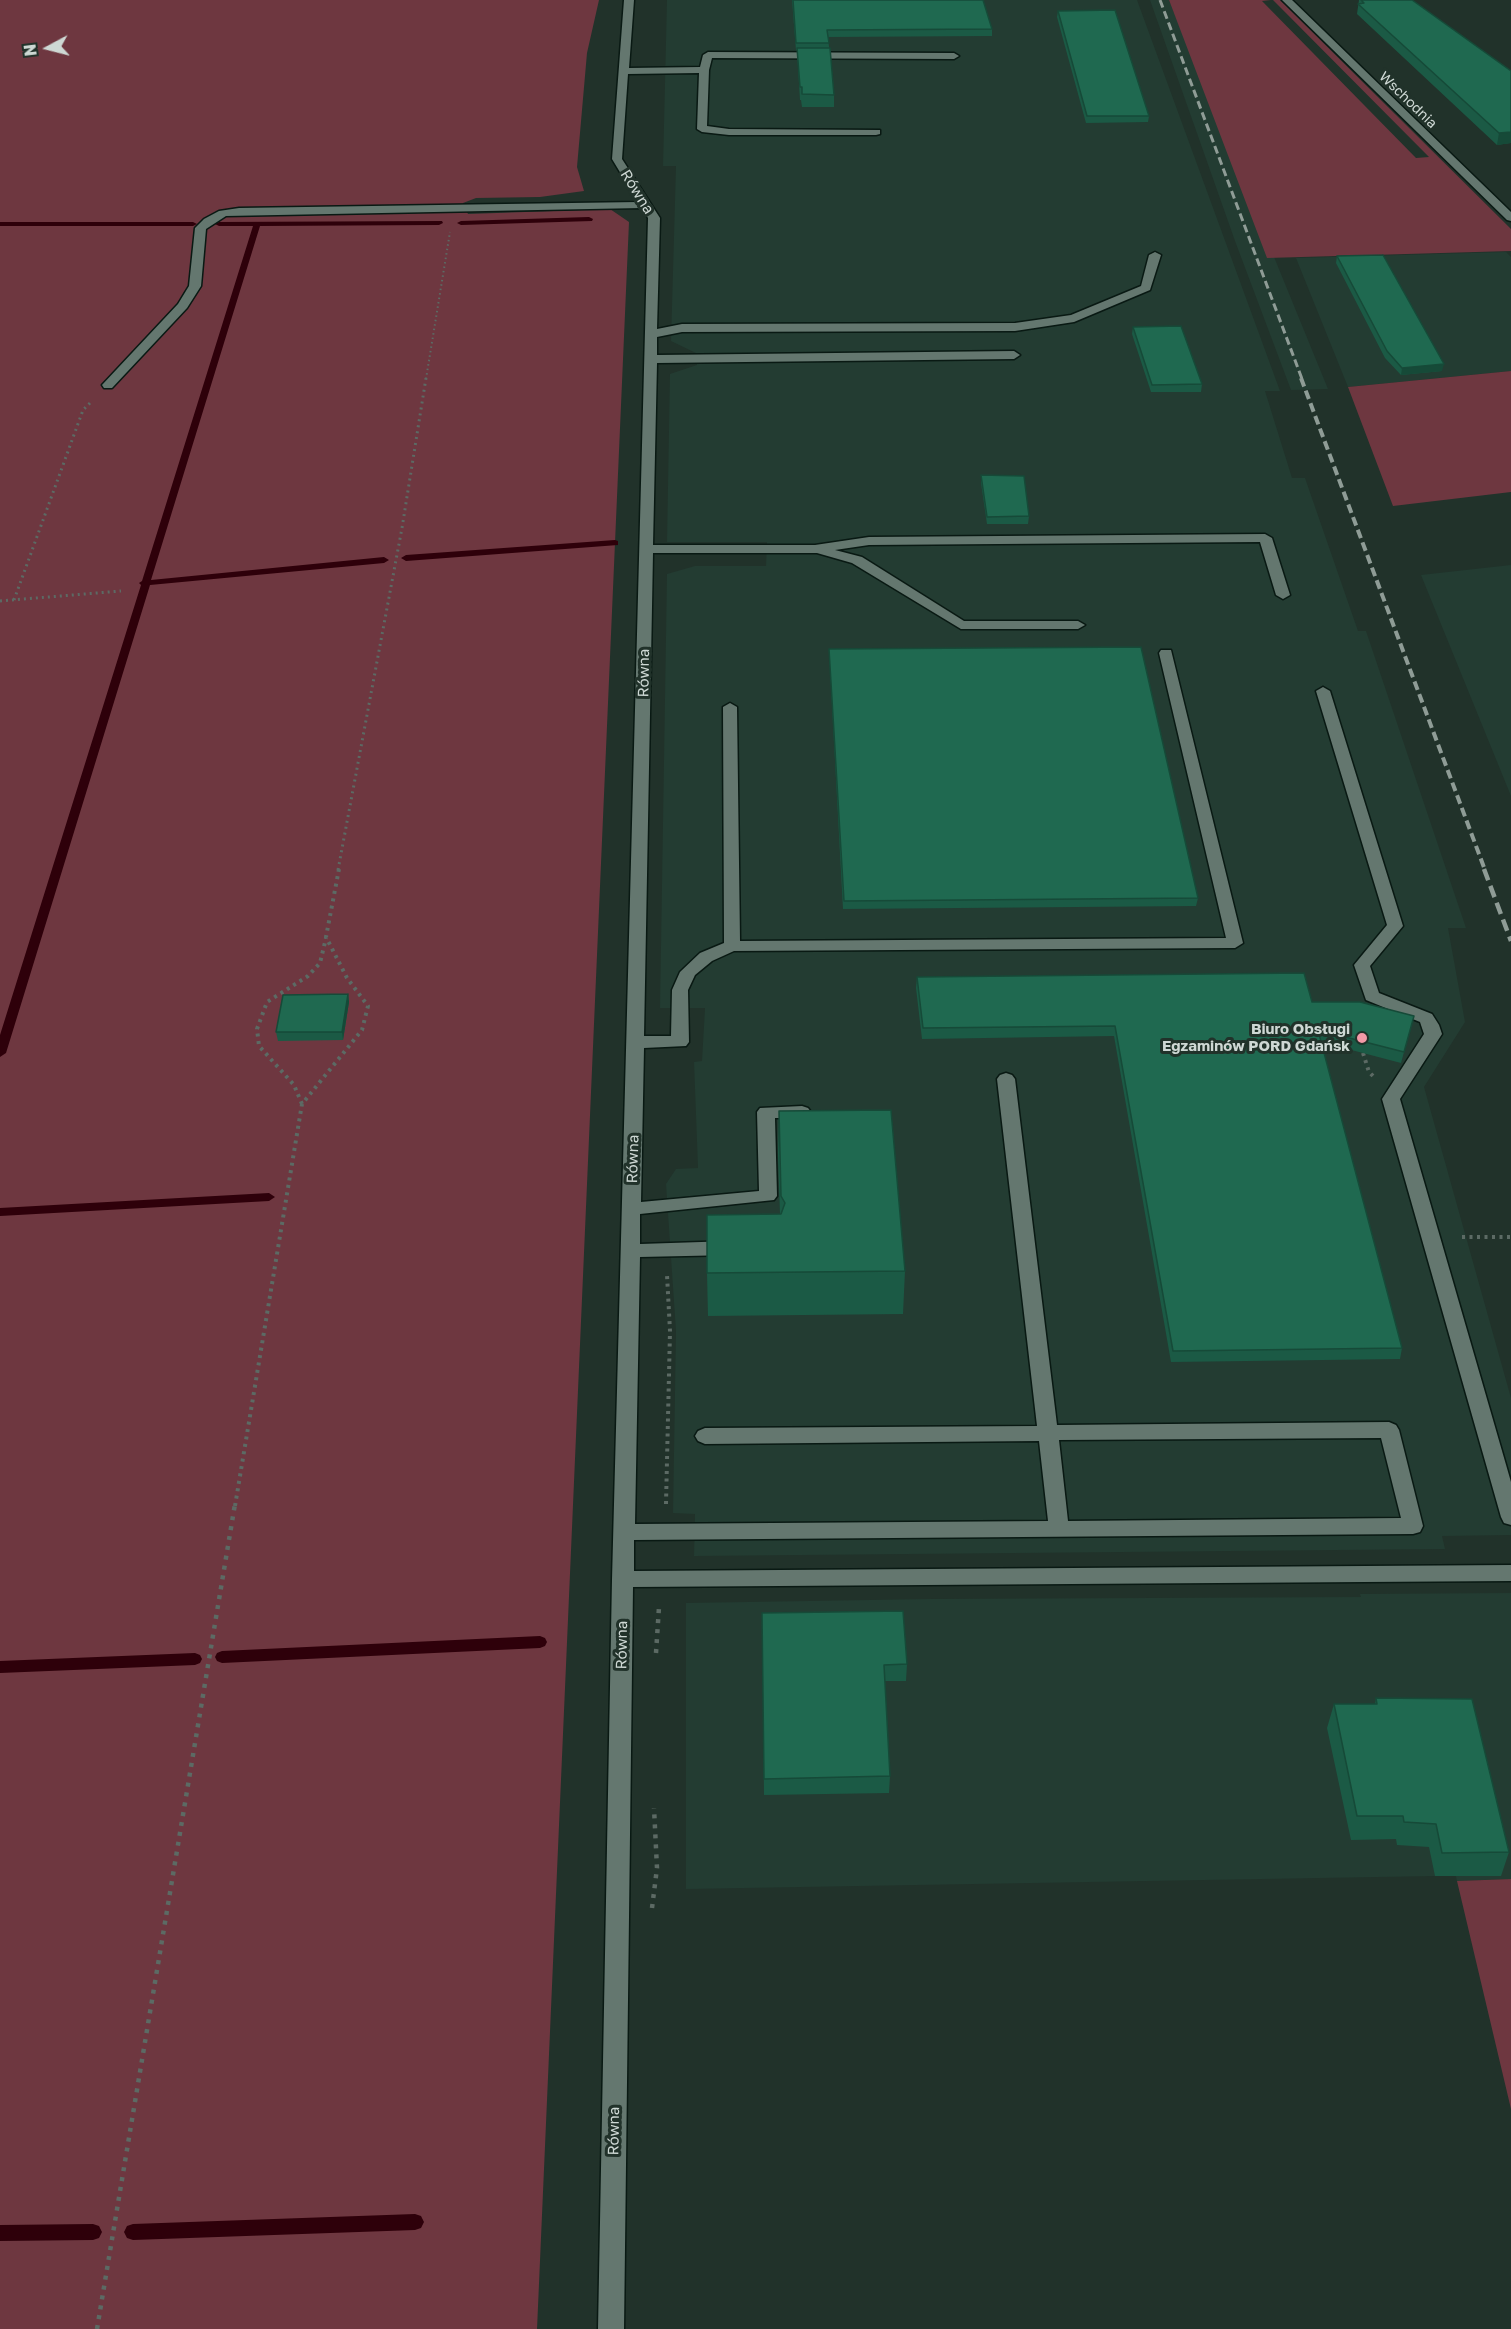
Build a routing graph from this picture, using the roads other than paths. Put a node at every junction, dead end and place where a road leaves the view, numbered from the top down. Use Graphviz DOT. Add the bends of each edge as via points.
graph roads {
  1 [pos="629,0"];
  2 [pos="1287,0"];
  3 [pos="954,56"];
  4 [pos="624,70"];
  5 [pos="704,70"];
  6 [pos="876,132"];
  7 [pos="646,205"];
  8 [pos="1511,218"];
  9 [pos="1155,255"];
  10 [pos="652,334"];
  11 [pos="1014,355"];
  12 [pos="651,359"];
  13 [pos="108,385"];
  14 [pos="647,549"];
  15 [pos="815,549"];
  16 [pos="1282,595"];
  17 [pos="1078,625"];
  18 [pos="1166,653"];
  19 [pos="1323,691"];
  20 [pos="730,707"];
  21 [pos="732,946"];
  22 [pos="636,1042"];
  23 [pos="1006,1079"];
  24 [pos="821,1112"];
  25 [pos="631,1209"];
  26 [pos="750,1248"];
  27 [pos="630,1251"];
  28 [pos="1048,1433"];
  29 [pos="705,1436"];
  30 [pos="1511,1517"];
  31 [pos="1059,1529"];
  32 [pos="624,1532"];
  33 [pos="1511,1573"];
  34 [pos="623,1579"];
  35 [pos="611,2329"];
  1 -- 4 [label="street, Równa"];
  2 -- 8 [label="street, Wschodnia"];
  3 -- 5 [label="street" via="708,55"];
  4 -- 5 [label="street"];
  4 -- 7 [label="street, Równa" via="616,159"];
  5 -- 6 [label="street" via="702,129"];
  7 -- 10 [label="street, Równa" via="654,218"];
  7 -- 13 [label="street" via="223,213 201,228 195,285 183,306"];
  9 -- 10 [label="street" via="1146,288 1074,318 1015,327 682,328"];
  10 -- 12 [label="street, Równa"];
  11 -- 12 [label="street"];
  12 -- 14 [label="street, Równa"];
  14 -- 15 [label="street"];
  14 -- 22 [label="street, Równa"];
  15 -- 16 [label="street" via="869,541 1265,538"];
  15 -- 17 [label="street" via="857,560 961,626"];
  18 -- 21 [label="street" via="1235,943"];
  19 -- 30 [label="street" via="1395,926 1362,965 1372,996 1414,1012 1431,1025 1430,1043 1391,1100"];
  20 -- 21 [label="street"];
  21 -- 22 [label="street" via="706,957 688,972 680,990 680,1042"];
  22 -- 25 [label="street, Równa"];
  23 -- 28 [label="street"];
  24 -- 25 [label="street" via="766,1112 768,1196"];
  25 -- 27 [label="street, Równa"];
  26 -- 27 [label="street"];
  27 -- 32 [label="street, Równa"];
  28 -- 29 [label="street"];
  28 -- 31 [label="street"];
  28 -- 31 [label="street" via="1389,1430 1413,1526"];
  31 -- 32 [label="street"];
  32 -- 34 [label="street, Równa"];
  33 -- 34 [label="street"];
  34 -- 35 [label="street, Równa"];
}
